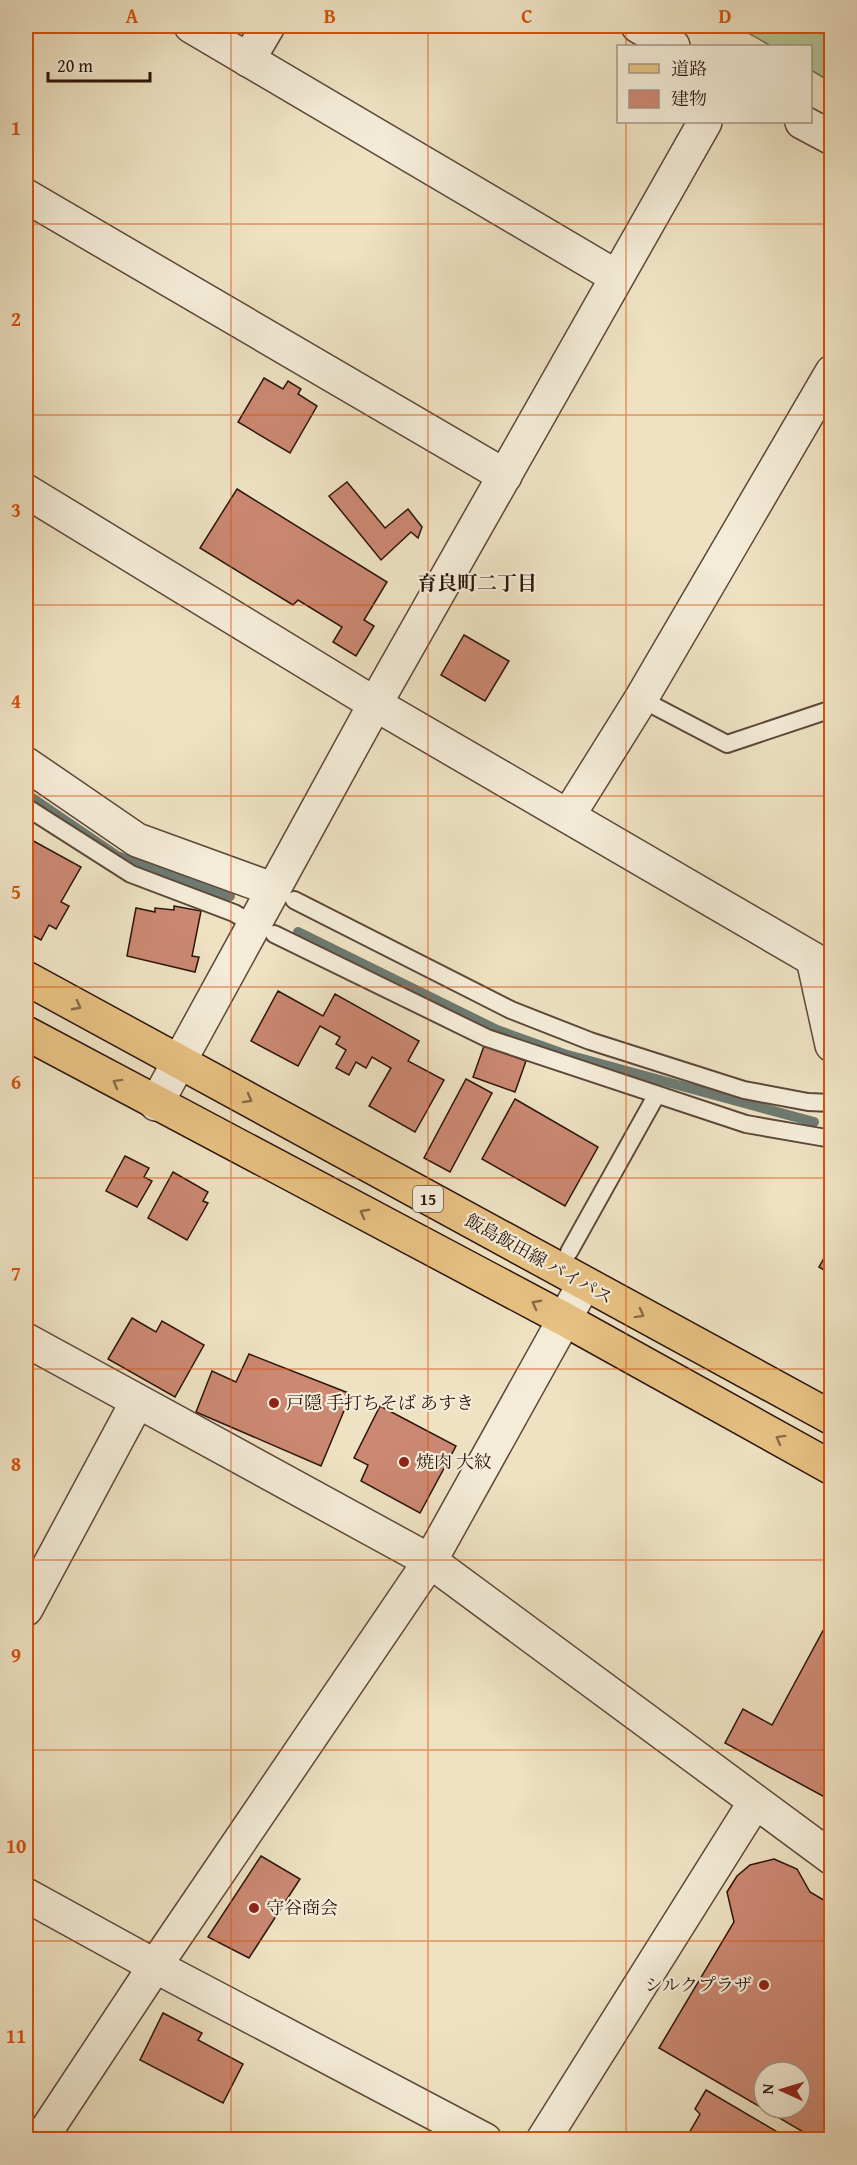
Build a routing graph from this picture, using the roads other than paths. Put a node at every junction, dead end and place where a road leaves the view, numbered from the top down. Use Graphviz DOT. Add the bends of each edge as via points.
graph roads {
  1 [pos="191,26"];
  2 [pos="268,26"];
  3 [pos="638,26"];
  4 [pos="671,45"];
  5 [pos="248,60"];
  6 [pos="704,123"];
  7 [pos="804,123"];
  8 [pos="831,138"];
  9 [pos="26,196"];
  10 [pos="615,276"];
  11 [pos="826,393"];
  12 [pos="505,476"];
  13 [pos="26,491"];
  14 [pos="641,699"];
  15 [pos="375,704"];
  16 [pos="831,709"];
  17 [pos="26,764"];
  18 [pos="26,807"];
  19 [pos="568,816"];
  20 [pos="283,894"];
  21 [pos="264,929"];
  22 [pos="822,957"];
  23 [pos="26,978"];
  24 [pos="26,1033"];
  25 [pos="831,1045"];
  26 [pos="179,1061"];
  27 [pos="656,1096"];
  28 [pos="831,1103"];
  29 [pos="156,1104"];
  30 [pos="831,1139"];
  31 [pos="569,1252"];
  32 [pos="584,1284"];
  33 [pos="564,1319"];
  34 [pos="26,1340"];
  35 [pos="137,1402"];
  36 [pos="831,1418"];
  37 [pos="831,1468"];
  38 [pos="430,1561"];
  39 [pos="26,1609"];
  40 [pos="755,1802"];
  41 [pos="831,1858"];
  42 [pos="26,1895"];
  43 [pos="155,1966"];
  44 [pos="40,2139"];
  45 [pos="485,2139"];
  46 [pos="543,2139"];
  1 -- 5 [label="street"];
  2 -- 5 [label="street"];
  3 -- 4 [label="street"];
  5 -- 10 [label="street"];
  6 -- 10 [label="street"];
  7 -- 8 [label="street"];
  9 -- 12 [label="street"];
  10 -- 12 [label="street"];
  11 -- 14 [label="street"];
  12 -- 15 [label="street"];
  13 -- 15 [label="street"];
  14 -- 16 [label="lane" via="727,744"];
  14 -- 19 [label="street"];
  15 -- 19 [label="street"];
  15 -- 20 [label="street"];
  17 -- 20 [label="street" via="137,840"];
  18 -- 21 [label="lane" via="131,874 234,913"];
  19 -- 22 [label="street"];
  20 -- 21 [label="street"];
  20 -- 28 [label="lane" via="511,1010 590,1041 744,1090"];
  21 -- 26 [label="street"];
  21 -- 27 [label="lane" via="487,1038"];
  22 -- 25 [label="street"];
  23 -- 26 [label="main road, 飯島飯田線 バイパス / 15, one-way"];
  29 -- 24 [label="main road, 15, one-way"];
  26 -- 29 [label="street"];
  26 -- 32 [label="main road, 飯島飯田線 バイパス / 15, one-way"];
  27 -- 30 [label="lane" via="746,1124"];
  27 -- 31 [label="lane"];
  33 -- 29 [label="main road, 15, one-way"];
  32 -- 33 [label="street"];
  32 -- 36 [label="main road, 飯島飯田線 バイパス / 15, one-way"];
  37 -- 33 [label="main road, 15, one-way"];
  33 -- 38 [label="street"];
  34 -- 35 [label="street"];
  35 -- 38 [label="street"];
  35 -- 39 [label="street"];
  38 -- 40 [label="street"];
  38 -- 43 [label="street"];
  40 -- 41 [label="street"];
  40 -- 46 [label="street"];
  42 -- 43 [label="street"];
  43 -- 44 [label="street"];
  43 -- 45 [label="street"];
}
